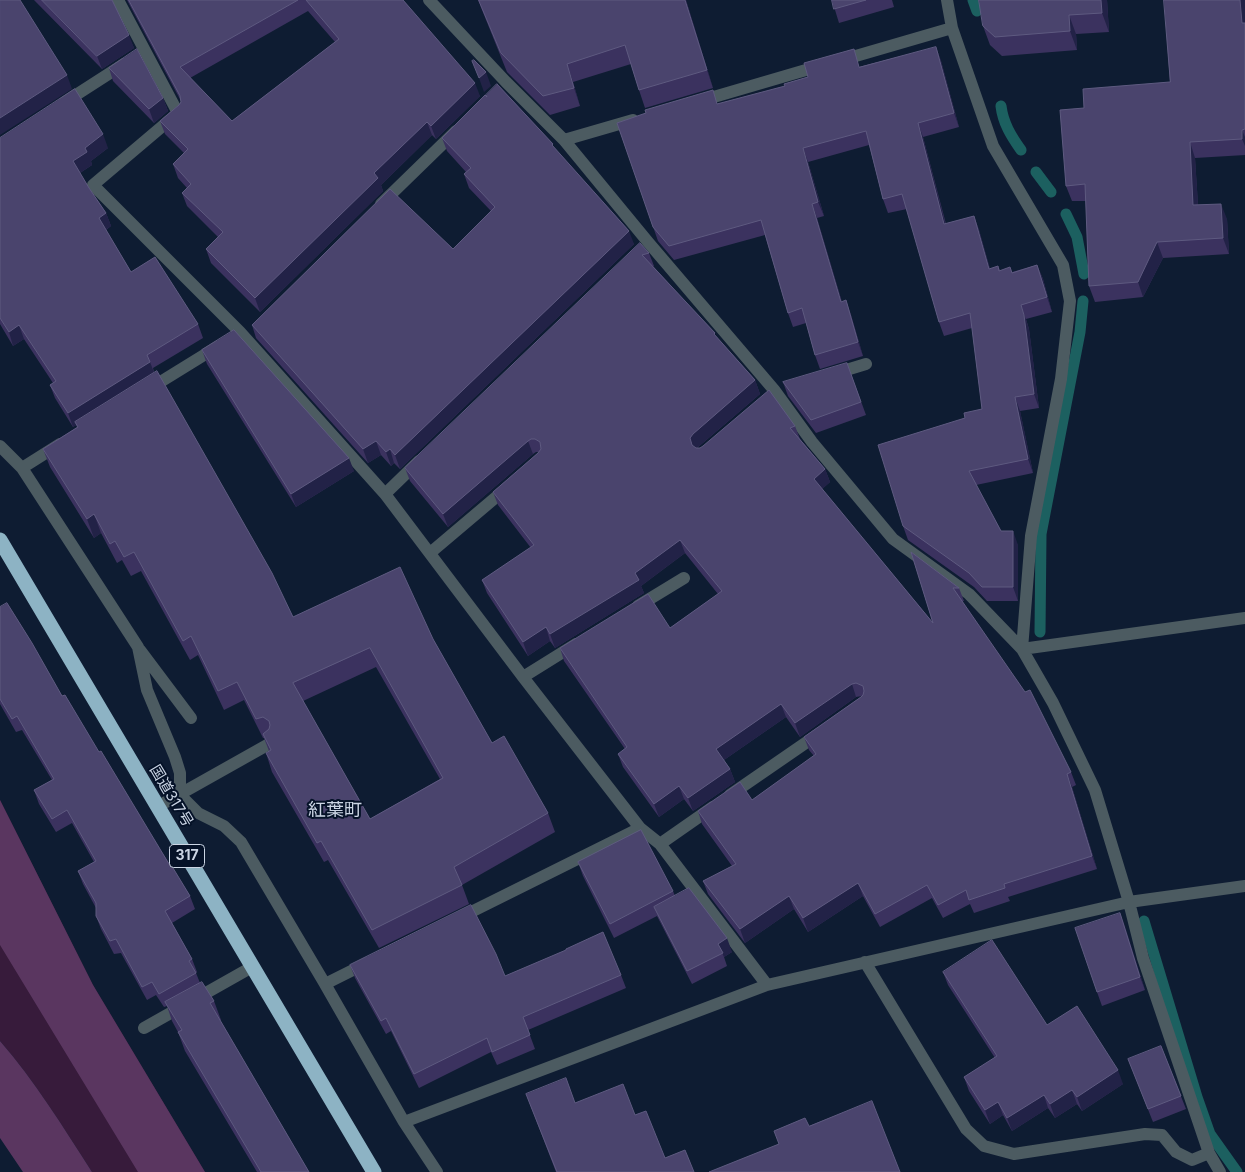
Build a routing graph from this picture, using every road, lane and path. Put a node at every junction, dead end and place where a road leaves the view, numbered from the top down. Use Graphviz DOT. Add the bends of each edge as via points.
graph roads {
  1 [pos="118,0"];
  2 [pos="429,0"];
  3 [pos="947,0"];
  4 [pos="952,28"];
  5 [pos="145,51"];
  6 [pos="688,104"];
  7 [pos="56,108"];
  8 [pos="640,118"];
  9 [pos="463,123"];
  10 [pos="564,140"];
  11 [pos="372,213"];
  12 [pos="238,336"];
  13 [pos="866,364"];
  14 [pos="820,378"];
  15 [pos="139,395"];
  16 [pos="72,436"];
  17 [pos="0,446"];
  18 [pos="428,453"];
  19 [pos="22,468"];
  20 [pos="517,479"];
  21 [pos="385,494"];
  22 [pos="0,540"];
  23 [pos="430,554"];
  24 [pos="684,578"];
  25 [pos="625,614"];
  26 [pos="1245,618"];
  27 [pos="582,640"];
  28 [pos="138,647"];
  29 [pos="1022,649"];
  30 [pos="523,677"];
  31 [pos="191,718"];
  32 [pos="829,727"];
  33 [pos="270,744"];
  34 [pos="180,795"];
  35 [pos="158,807"];
  36 [pos="640,828"];
  37 [pos="660,844"];
  38 [pos="1245,886"];
  39 [pos="1129,902"];
  40 [pos="448,923"];
  41 [pos="378,958"];
  42 [pos="865,962"];
  43 [pos="252,967"];
  44 [pos="325,984"];
  45 [pos="766,985"];
  46 [pos="144,1028"];
  47 [pos="404,1122"];
  48 [pos="1209,1153"];
  49 [pos="374,1172"];
  50 [pos="437,1172"];
  51 [pos="1220,1172"];
  1 -- 5 [label="street"];
  2 -- 10 [label="street" via="502,85"];
  3 -- 4 [label="street"];
  4 -- 6 [label="street"];
  4 -- 29 [label="street" via="993,146 1063,265 1070,301 1061,379 1030,536"];
  5 -- 7 [label="street"];
  5 -- 12 [label="street" via="178,113 93,185"];
  8 -- 10 [label="street"];
  9 -- 11 [label="street"];
  10 -- 29 [label="street" via="645,245 775,392 893,539 969,594"];
  12 -- 15 [label="street"];
  12 -- 21 [label="street"];
  13 -- 14 [label="street"];
  16 -- 19 [label="street"];
  17 -- 19 [label="street"];
  18 -- 21 [label="street"];
  19 -- 28 [label="street"];
  20 -- 23 [label="street"];
  21 -- 23 [label="street"];
  22 -- 35 [label="highway, 国道317号 / 317"];
  23 -- 30 [label="street"];
  24 -- 25 [label="street"];
  26 -- 29 [label="street"];
  27 -- 30 [label="street"];
  28 -- 31 [label="street"];
  28 -- 34 [label="street" via="146,690 180,773"];
  29 -- 39 [label="street" via="1095,790"];
  30 -- 36 [label="street"];
  32 -- 37 [label="street"];
  33 -- 34 [label="street"];
  34 -- 35 [label="street"];
  34 -- 44 [label="street" via="198,813 224,826 241,842"];
  35 -- 43 [label="highway, 国道317号 / 317"];
  36 -- 37 [label="street"];
  36 -- 40 [label="street"];
  37 -- 45 [label="street"];
  38 -- 39 [label="street"];
  39 -- 42 [label="street"];
  39 -- 48 [label="street" via="1143,958"];
  41 -- 44 [label="street"];
  42 -- 45 [label="street"];
  42 -- 48 [label="street" via="966,1129 984,1146 1014,1154 1145,1134 1162,1135 1176,1152 1192,1160"];
  43 -- 46 [label="street"];
  43 -- 49 [label="highway, 国道317号 / 317"];
  44 -- 47 [label="street"];
  45 -- 47 [label="street"];
  47 -- 50 [label="street"];
  48 -- 51 [label="street"];
}
